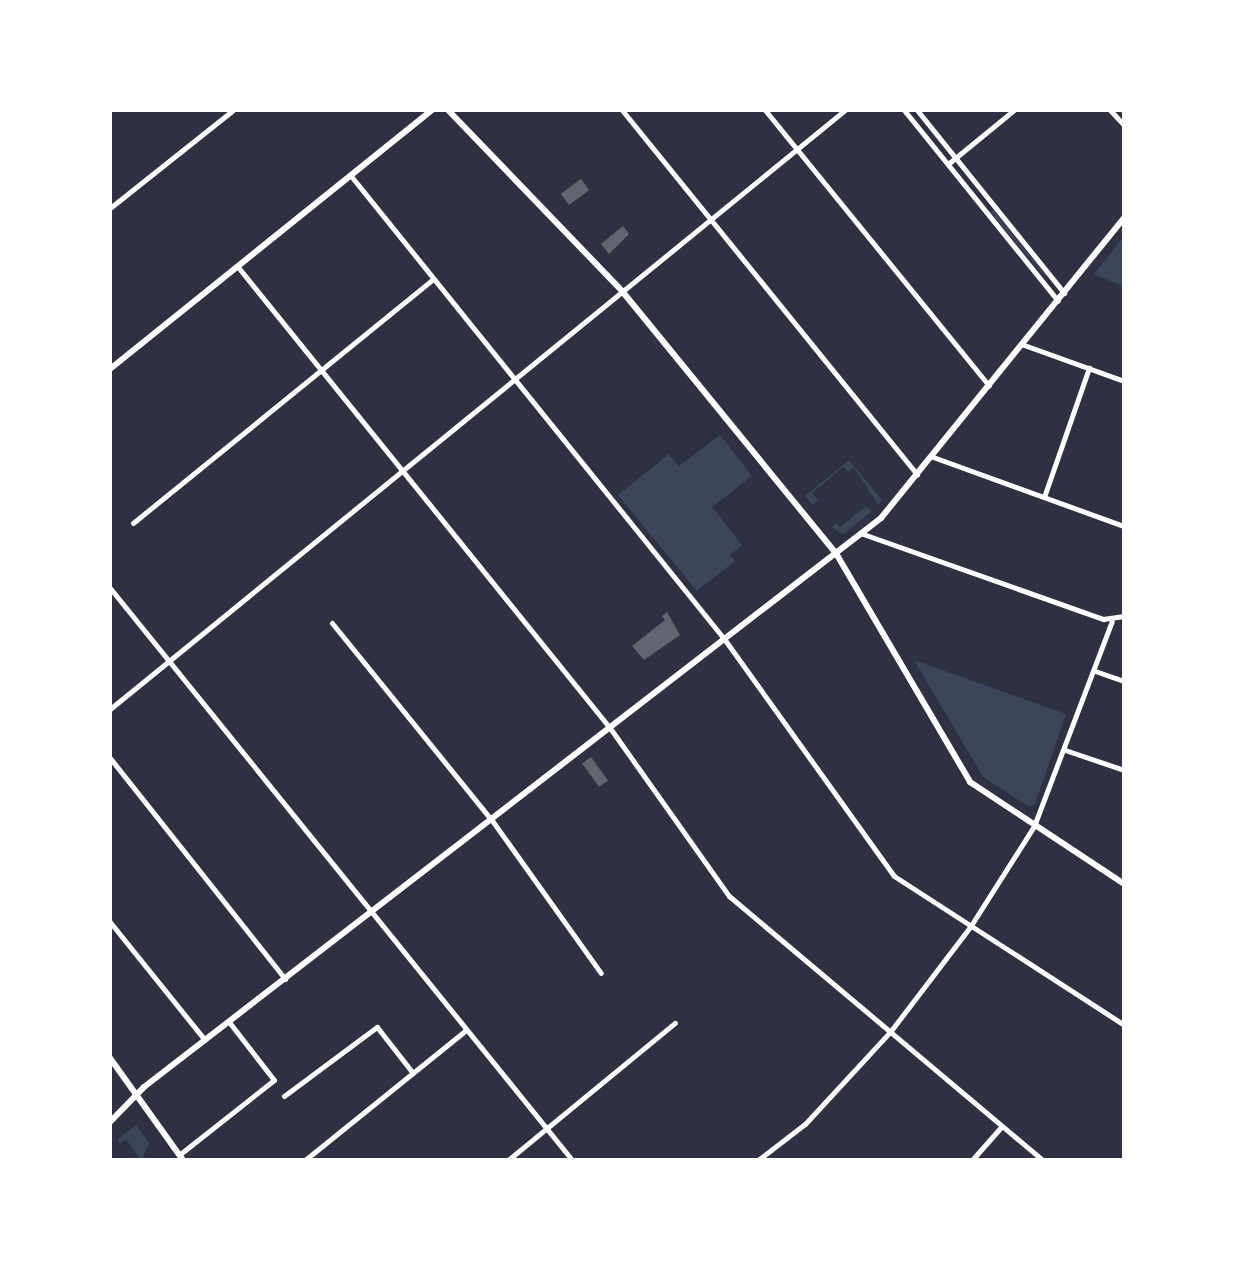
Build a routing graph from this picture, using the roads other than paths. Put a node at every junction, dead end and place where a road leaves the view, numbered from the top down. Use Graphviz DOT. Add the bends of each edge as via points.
graph roads {
  1 [pos="233,110"];
  2 [pos="432,110"];
  3 [pos="448,110"];
  4 [pos="622,110"];
  5 [pos="765,110"];
  6 [pos="845,110"];
  7 [pos="904,110"];
  8 [pos="917,110"];
  9 [pos="1014,110"];
  10 [pos="1110,110"];
  11 [pos="1124,125"];
  12 [pos="797,149"];
  13 [pos="955,158"];
  14 [pos="948,164"];
  15 [pos="351,176"];
  16 [pos="110,208"];
  17 [pos="1124,218"];
  18 [pos="710,220"];
  19 [pos="238,267"];
  20 [pos="433,278"];
  21 [pos="622,291"];
  22 [pos="1064,294"];
  23 [pos="1058,301"];
  24 [pos="1024,345"];
  25 [pos="1089,368"];
  26 [pos="110,369"];
  27 [pos="320,370"];
  28 [pos="513,380"];
  29 [pos="1124,381"];
  30 [pos="989,387"];
  31 [pos="933,457"];
  32 [pos="400,471"];
  33 [pos="918,475"];
  34 [pos="1044,497"];
  35 [pos="133,523"];
  36 [pos="1124,526"];
  37 [pos="863,534"];
  38 [pos="837,555"];
  39 [pos="110,588"];
  40 [pos="1124,616"];
  41 [pos="1112,621"];
  42 [pos="332,623"];
  43 [pos="725,640"];
  44 [pos="168,661"];
  45 [pos="1095,671"];
  46 [pos="1124,681"];
  47 [pos="110,709"];
  48 [pos="610,728"];
  49 [pos="1065,750"];
  50 [pos="110,758"];
  51 [pos="1124,770"];
  52 [pos="491,819"];
  53 [pos="1034,826"];
  54 [pos="1124,884"];
  55 [pos="371,912"];
  56 [pos="110,922"];
  57 [pos="970,927"];
  58 [pos="601,973"];
  59 [pos="285,979"];
  60 [pos="229,1022"];
  61 [pos="675,1023"];
  62 [pos="1124,1025"];
  63 [pos="466,1030"];
  64 [pos="890,1032"];
  65 [pos="205,1040"];
  66 [pos="110,1058"];
  67 [pos="413,1073"];
  68 [pos="284,1096"];
  69 [pos="137,1097"];
  70 [pos="110,1122"];
  71 [pos="1002,1126"];
  72 [pos="547,1129"];
  73 [pos="181,1158"];
  74 [pos="305,1160"];
  75 [pos="508,1160"];
  76 [pos="572,1160"];
  77 [pos="758,1160"];
  78 [pos="972,1160"];
  79 [pos="1042,1160"];
  1 -- 16 [label="street"];
  2 -- 15 [label="street"];
  3 -- 21 [label="street"];
  4 -- 18 [label="street"];
  5 -- 12 [label="street"];
  6 -- 12 [label="street"];
  7 -- 14 [label="street"];
  8 -- 13 [label="street"];
  9 -- 13 [label="street"];
  10 -- 11 [label="street"];
  12 -- 18 [label="street"];
  12 -- 30 [label="street"];
  13 -- 14 [label="street"];
  13 -- 22 [label="street"];
  14 -- 23 [label="street"];
  15 -- 19 [label="street"];
  15 -- 20 [label="street"];
  17 -- 22 [label="street"];
  18 -- 21 [label="street"];
  18 -- 33 [label="street"];
  19 -- 26 [label="street"];
  19 -- 27 [label="street"];
  20 -- 27 [label="street"];
  20 -- 28 [label="street"];
  21 -- 28 [label="street"];
  21 -- 38 [label="street"];
  22 -- 23 [label="street"];
  23 -- 24 [label="street"];
  24 -- 25 [label="street"];
  24 -- 30 [label="street"];
  25 -- 29 [label="street"];
  25 -- 34 [label="street"];
  27 -- 32 [label="street"];
  27 -- 35 [label="street"];
  28 -- 32 [label="street"];
  28 -- 43 [label="street"];
  30 -- 31 [label="street"];
  31 -- 33 [label="street"];
  31 -- 34 [label="street"];
  32 -- 44 [label="street"];
  32 -- 48 [label="street"];
  33 -- 37 [label="street"];
  34 -- 36 [label="street"];
  37 -- 38 [label="street"];
  37 -- 41 [label="street"];
  38 -- 43 [label="street"];
  38 -- 53 [label="street" via="964,774"];
  39 -- 44 [label="street"];
  40 -- 41 [label="street"];
  41 -- 45 [label="street"];
  42 -- 52 [label="street"];
  43 -- 48 [label="street"];
  43 -- 57 [label="street" via="894,876"];
  44 -- 47 [label="street"];
  44 -- 55 [label="street"];
  45 -- 46 [label="street"];
  45 -- 49 [label="street"];
  48 -- 52 [label="street"];
  48 -- 64 [label="street" via="729,896"];
  49 -- 51 [label="street"];
  49 -- 53 [label="street"];
  50 -- 59 [label="street"];
  52 -- 55 [label="street"];
  52 -- 58 [label="street"];
  53 -- 54 [label="street"];
  53 -- 57 [label="street"];
  55 -- 59 [label="street"];
  55 -- 63 [label="street"];
  56 -- 65 [label="street"];
  57 -- 62 [label="street"];
  57 -- 64 [label="street"];
  59 -- 60 [label="street"];
  60 -- 65 [label="street"];
  60 -- 73 [label="street" via="274,1080"];
  61 -- 72 [label="street"];
  63 -- 67 [label="street"];
  63 -- 72 [label="street"];
  64 -- 71 [label="street"];
  64 -- 77 [label="street" via="805,1124"];
  65 -- 69 [label="street"];
  66 -- 69 [label="street"];
  67 -- 68 [label="street" via="377,1027"];
  67 -- 74 [label="street"];
  69 -- 70 [label="street"];
  69 -- 73 [label="street"];
  71 -- 78 [label="street"];
  71 -- 79 [label="street"];
  72 -- 75 [label="street"];
  72 -- 76 [label="street"];
}
